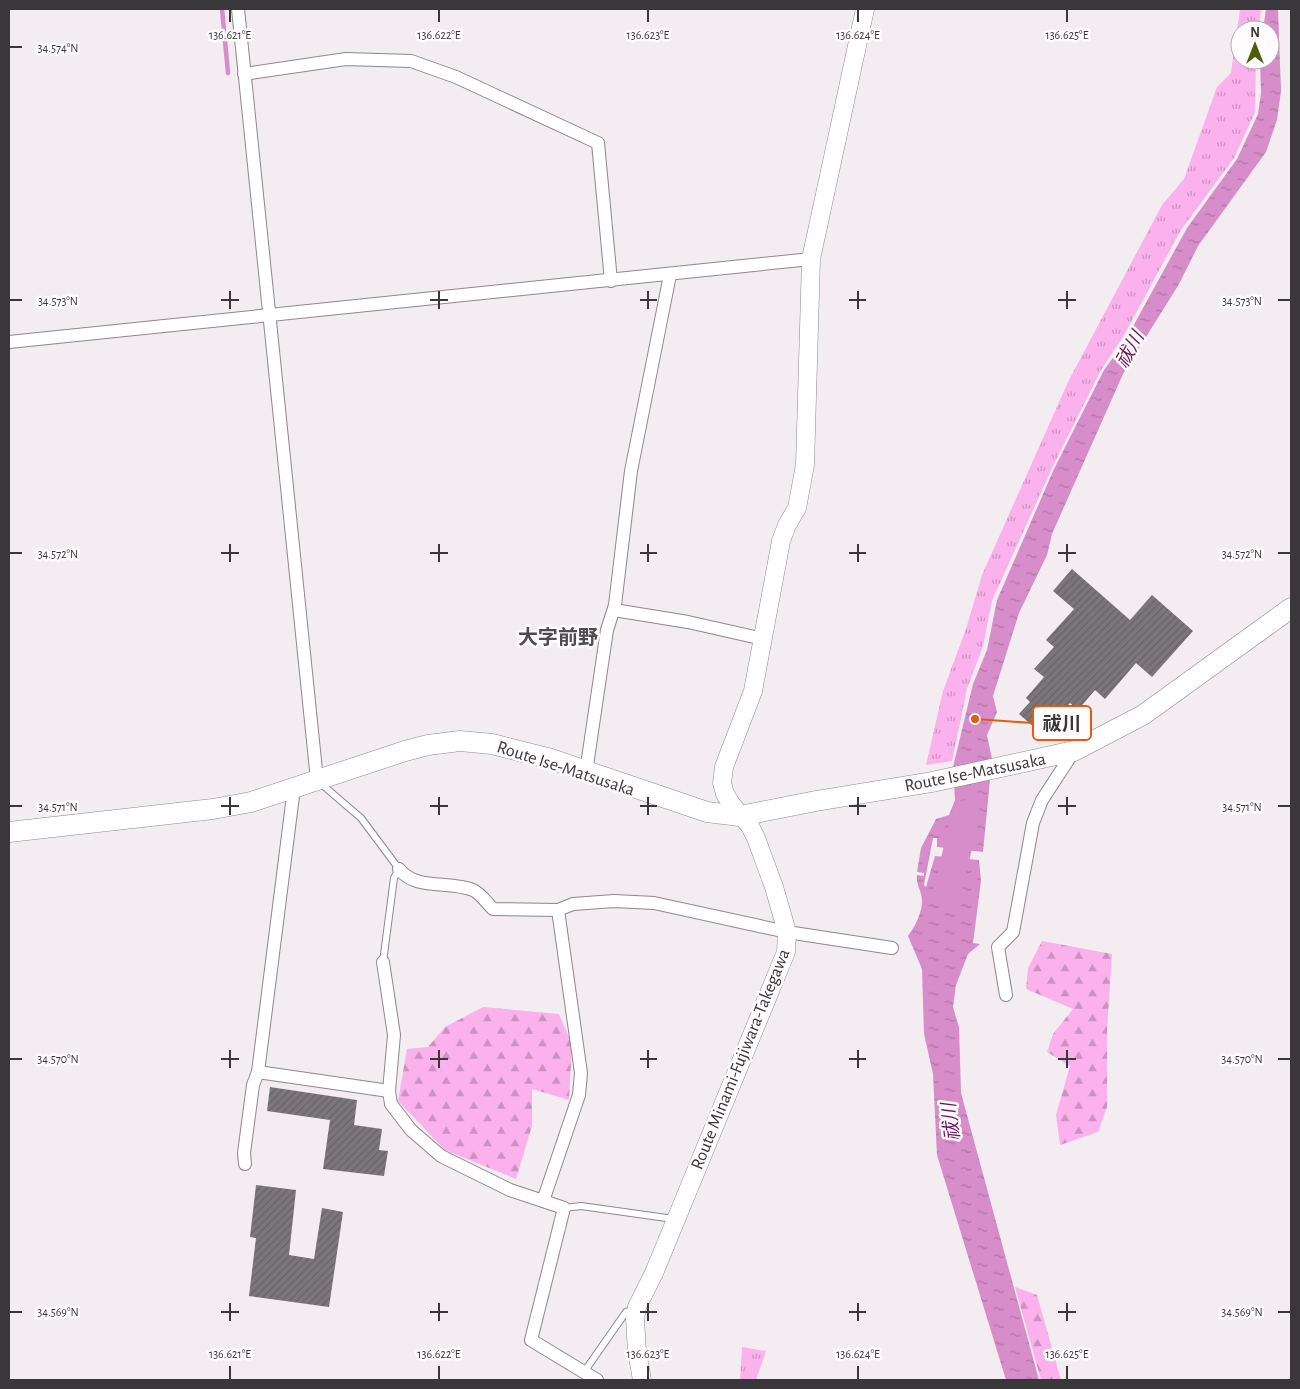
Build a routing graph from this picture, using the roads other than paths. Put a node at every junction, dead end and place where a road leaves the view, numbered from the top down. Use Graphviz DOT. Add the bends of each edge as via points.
graph roads {
  1 [pos="238,9"];
  2 [pos="865,9"];
  3 [pos="244,74"];
  4 [pos="811,260"];
  5 [pos="670,275"];
  6 [pos="611,282"];
  7 [pos="270,316"];
  8 [pos="9,342"];
  9 [pos="1291,608"];
  10 [pos="614,610"];
  11 [pos="763,639"];
  12 [pos="1074,751"];
  13 [pos="586,772"];
  14 [pos="317,780"];
  15 [pos="294,788"];
  16 [pos="740,816"];
  17 [pos="9,832"];
  18 [pos="399,869"];
  19 [pos="558,910"];
  20 [pos="787,932"];
  21 [pos="892,948"];
  22 [pos="383,962"];
  23 [pos="1006,995"];
  24 [pos="258,1072"];
  25 [pos="389,1091"];
  26 [pos="245,1164"];
  27 [pos="543,1201"];
  28 [pos="564,1208"];
  29 [pos="676,1219"];
  30 [pos="637,1307"];
  31 [pos="584,1372"];
  32 [pos="597,1380"];
  33 [pos="642,1380"];
  1 -- 3 [label="street"];
  2 -- 4 [label="main road, Route Minami-Fujiwara-Takegawa"];
  3 -- 6 [label="street" via="346,59 411,61 456,77 598,143"];
  3 -- 7 [label="street"];
  4 -- 5 [label="street"];
  4 -- 11 [label="main road, Route Minami-Fujiwara-Takegawa" via="805,465 797,508 781,541"];
  5 -- 6 [label="street"];
  5 -- 10 [label="street" via="631,471"];
  6 -- 7 [label="street"];
  7 -- 8 [label="street"];
  7 -- 14 [label="street"];
  9 -- 12 [label="main road, Route Ise-Matsusaka" via="1143,715"];
  10 -- 11 [label="street"];
  10 -- 13 [label="street" via="607,630"];
  11 -- 16 [label="main road, Route Minami-Fujiwara-Takegawa" via="753,691 724,767 722,783 725,794"];
  12 -- 16 [label="main road, Route Ise-Matsusaka" via="1004,768"];
  12 -- 23 [label="street" via="1042,800 1032,823 1013,932 998,947"];
  13 -- 14 [label="main road, Route Ise-Matsusaka" via="508,747 460,741 405,751"];
  13 -- 16 [label="main road, Route Ise-Matsusaka" via="707,812"];
  14 -- 15 [label="main road, Route Ise-Matsusaka"];
  14 -- 18 [label="lane" via="361,818"];
  15 -- 17 [label="main road, Route Ise-Matsusaka" via="251,802 213,809"];
  15 -- 24 [label="street"];
  16 -- 20 [label="main road, Route Minami-Fujiwara-Takegawa" via="756,838"];
  18 -- 19 [label="street" via="404,876 415,880 473,890 493,909"];
  18 -- 22 [label="lane" via="394,878"];
  19 -- 20 [label="street" via="573,904 614,900 654,903"];
  19 -- 27 [label="street" via="581,1072 579,1095"];
  20 -- 21 [label="street"];
  20 -- 29 [label="main road, Route Minami-Fujiwara-Takegawa" via="786,952"];
  22 -- 25 [label="street" via="394,1035"];
  24 -- 25 [label="street"];
  24 -- 26 [label="street" via="253,1085"];
  25 -- 27 [label="street" via="391,1104 412,1130 441,1156 510,1190"];
  27 -- 28 [label="street"];
  28 -- 29 [label="lane" via="581,1206"];
  28 -- 31 [label="street" via="531,1340"];
  29 -- 30 [label="main road, Route Minami-Fujiwara-Takegawa"];
  30 -- 31 [label="lane" via="626,1312"];
  30 -- 33 [label="main road, Route Minami-Fujiwara-Takegawa" via="635,1331"];
  31 -- 32 [label="street"];
}
